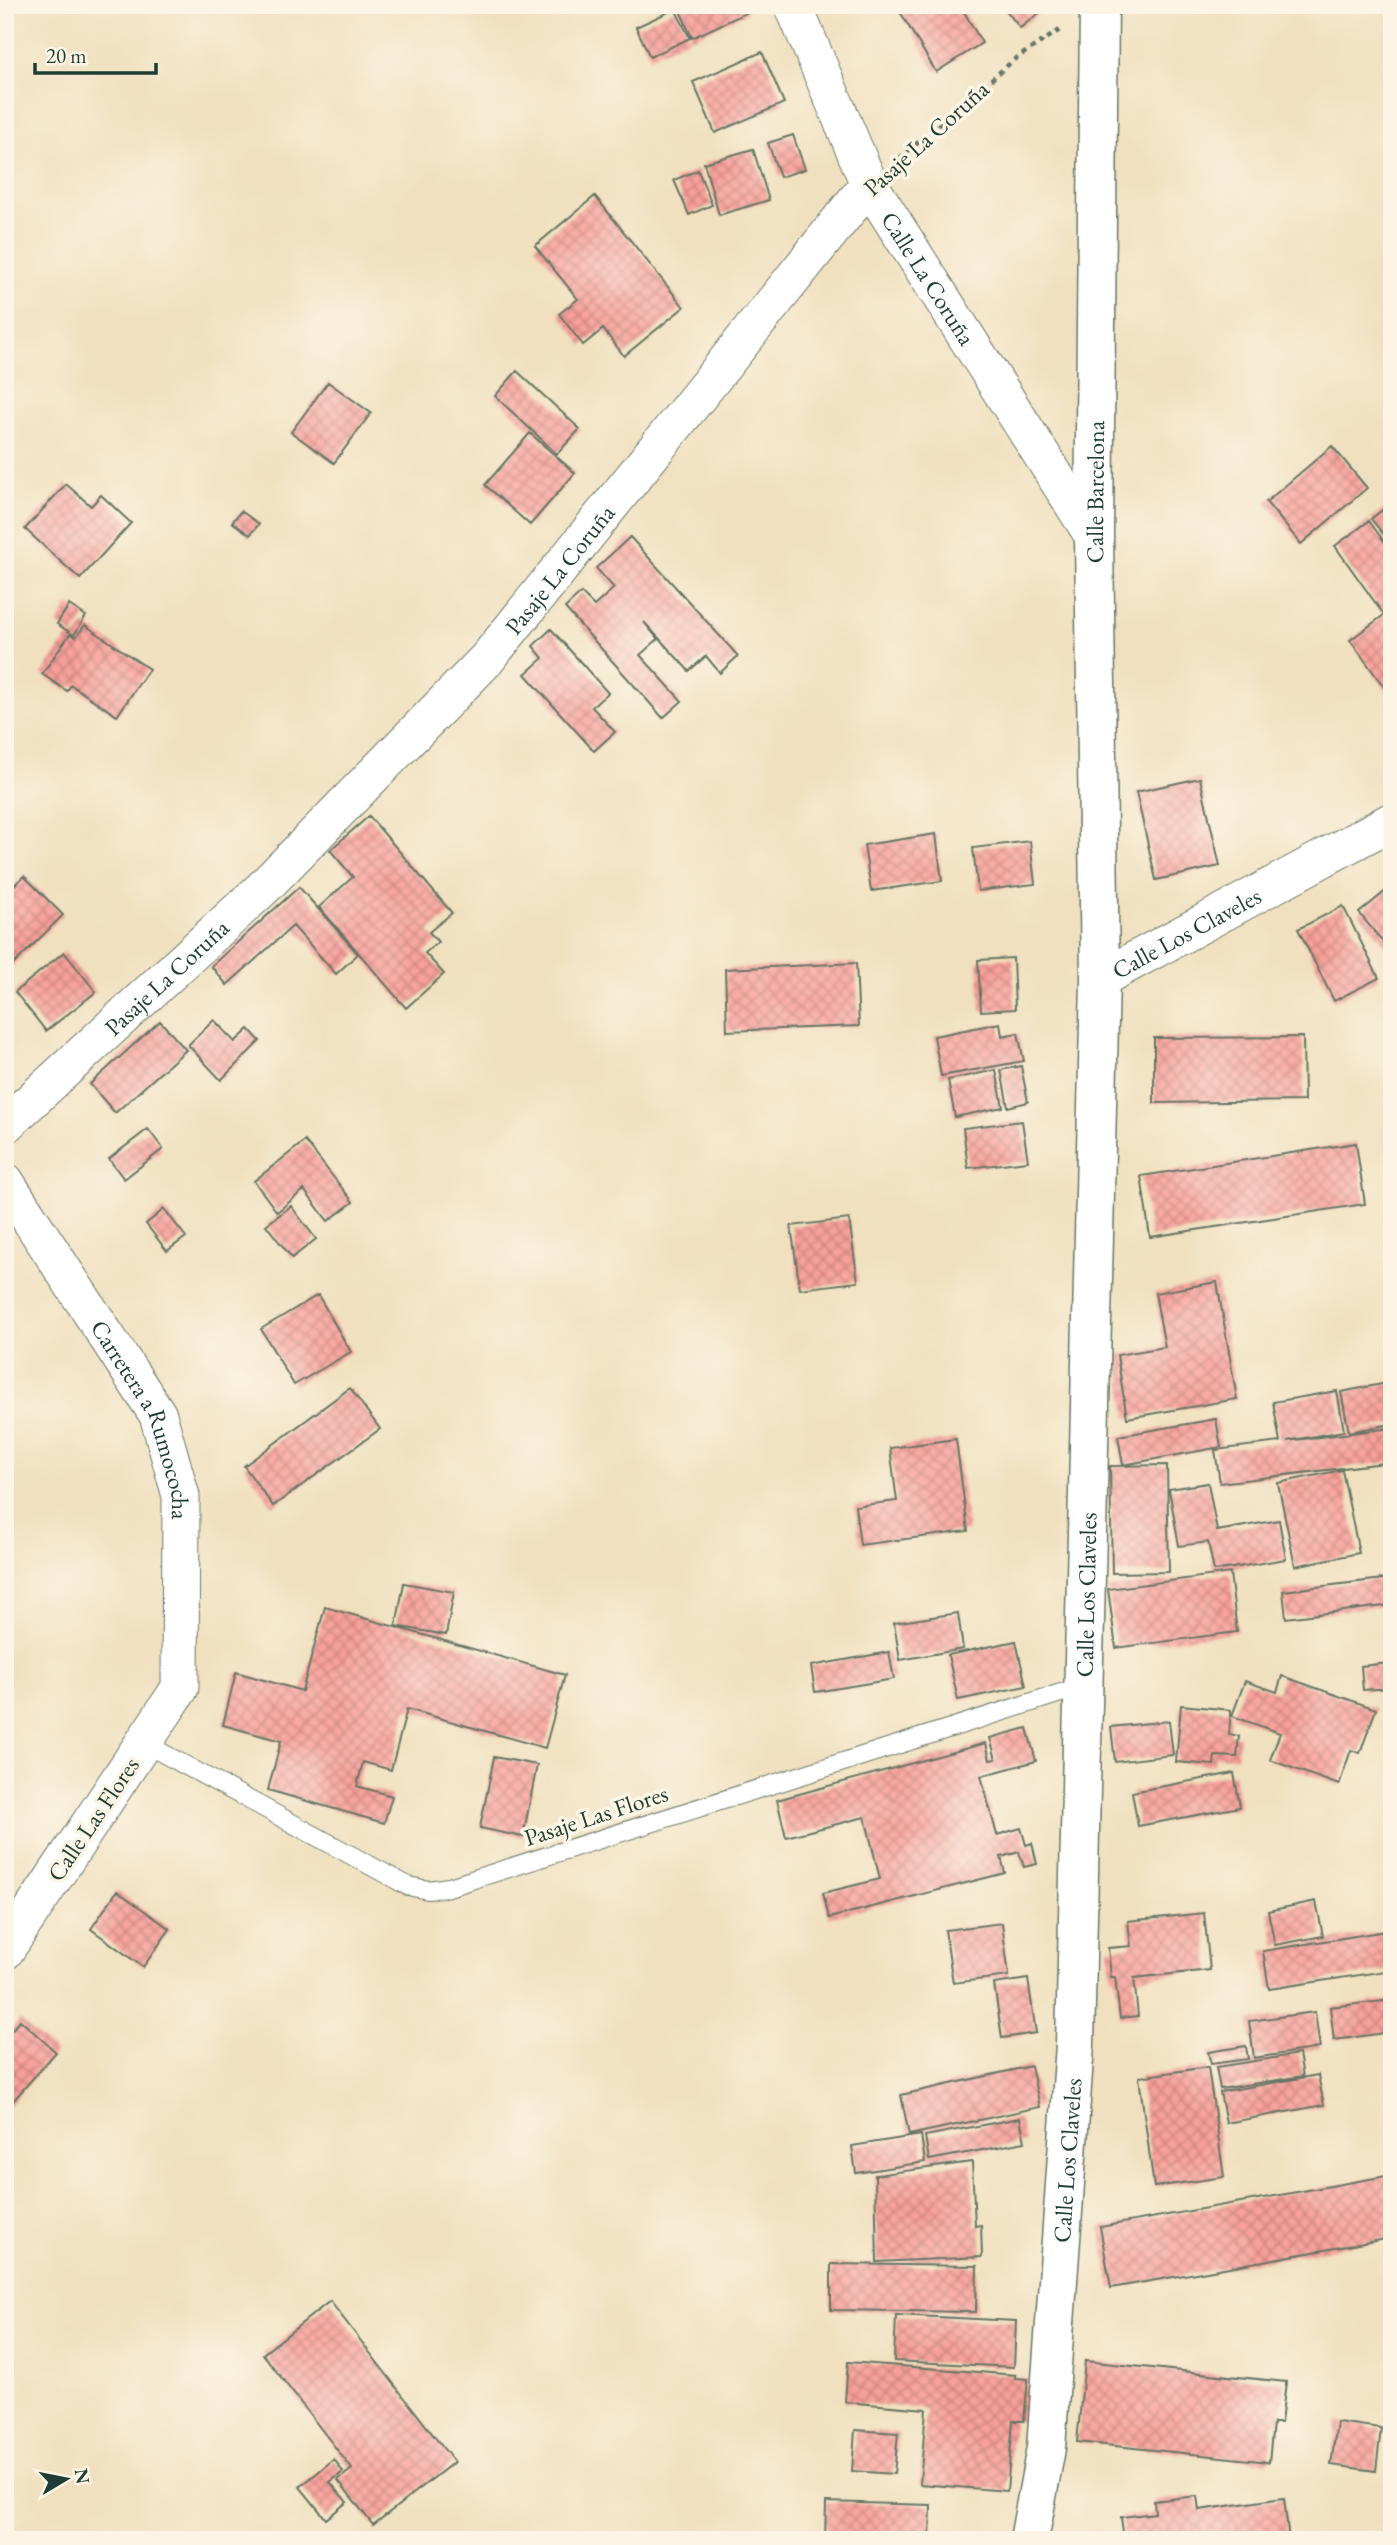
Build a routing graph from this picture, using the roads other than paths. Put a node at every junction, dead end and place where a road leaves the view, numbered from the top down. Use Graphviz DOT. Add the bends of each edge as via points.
graph roads {
  1 [pos="793,5"];
  2 [pos="1099,5"];
  3 [pos="869,184"];
  4 [pos="1094,537"];
  5 [pos="1392,821"];
  6 [pos="1100,979"];
  7 [pos="5,1125"];
  8 [pos="5,1181"];
  9 [pos="1083,1686"];
  10 [pos="180,1688"];
  11 [pos="144,1743"];
  12 [pos="5,1951"];
  13 [pos="1029,2540"];
  1 -- 3 [label="street, Calle La Coruña"];
  2 -- 4 [label="street, Calle Barcelona"];
  3 -- 4 [label="street, Calle La Coruña"];
  3 -- 7 [label="street, Pasaje La Coruña" via="487,659 263,888"];
  4 -- 6 [label="street, Calle Barcelona"];
  5 -- 6 [label="street, Calle Los Claveles"];
  6 -- 9 [label="street, Calle Los Claveles"];
  8 -- 10 [label="street, Carretera a Rumococha" via="158,1415 181,1496"];
  9 -- 11 [label="lane, Pasaje Las Flores" via="428,1890 408,1886"];
  9 -- 13 [label="street, Calle Los Claveles" via="1074,2059 1046,2448"];
  10 -- 11 [label="street, Calle Las Flores"];
  11 -- 12 [label="street, Calle Las Flores"];
}
